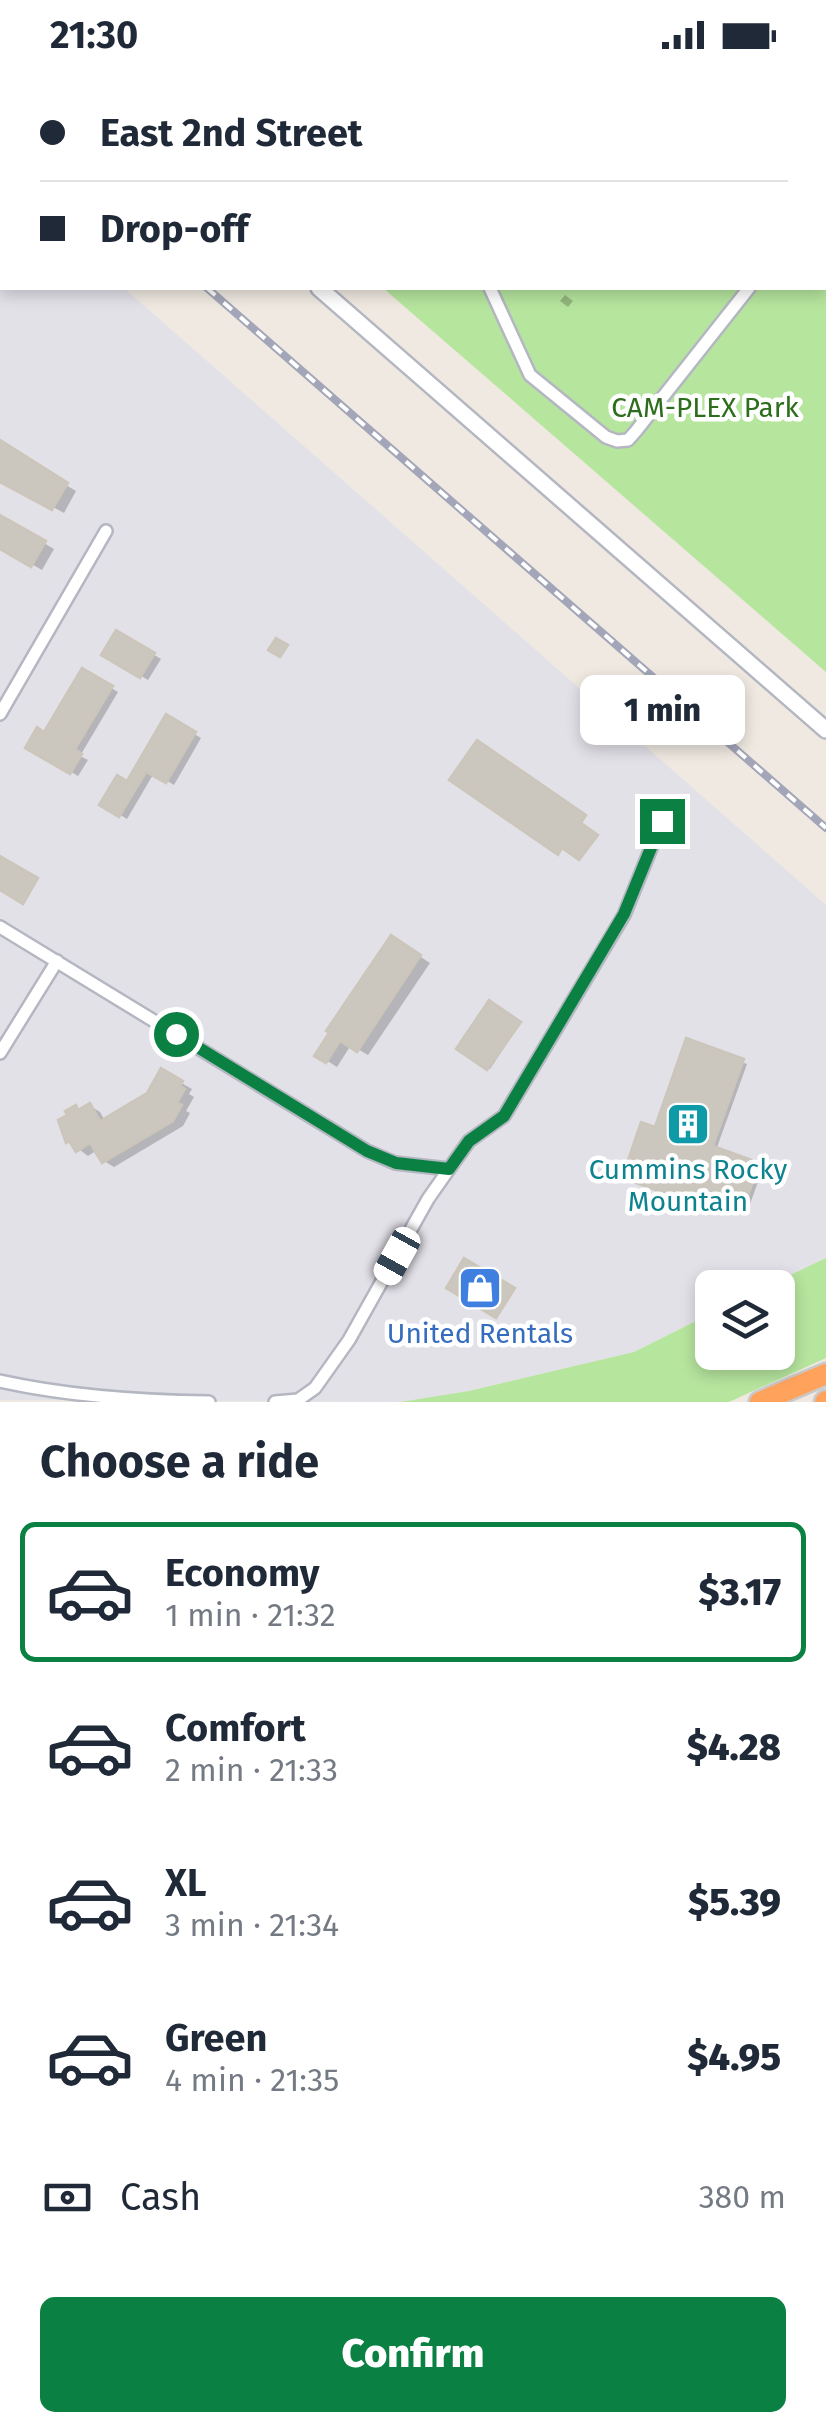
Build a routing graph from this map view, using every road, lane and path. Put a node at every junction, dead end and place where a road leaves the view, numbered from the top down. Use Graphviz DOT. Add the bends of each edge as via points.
graph roads {
  1 [pos="320,290"];
  2 [pos="491,290"];
  3 [pos="747,290"];
  4 [pos="106,531"];
  5 [pos="0,714"];
  6 [pos="826,730"];
  7 [pos="662,821"];
  8 [pos="0,928"];
  9 [pos="57,961"];
  10 [pos="0,1053"];
  11 [pos="449,1169"];
  12 [pos="826,1374"];
  13 [pos="0,1381"];
  14 [pos="209,1402"];
  15 [pos="275,1402"];
  16 [pos="760,1402"];
  1 -- 6 [label="main road"];
  2 -- 3 [label="street" via="530,375 616,441 636,431"];
  4 -- 5 [label="street"];
  7 -- 11 [label="street" via="624,914 504,1116 469,1141"];
  8 -- 9 [label="street"];
  9 -- 10 [label="street"];
  9 -- 11 [label="street" via="367,1151 396,1163"];
  11 -- 15 [label="street" via="314,1388 298,1400"];
  12 -- 16 [label="highway"];
  13 -- 14 [label="street"];
}
